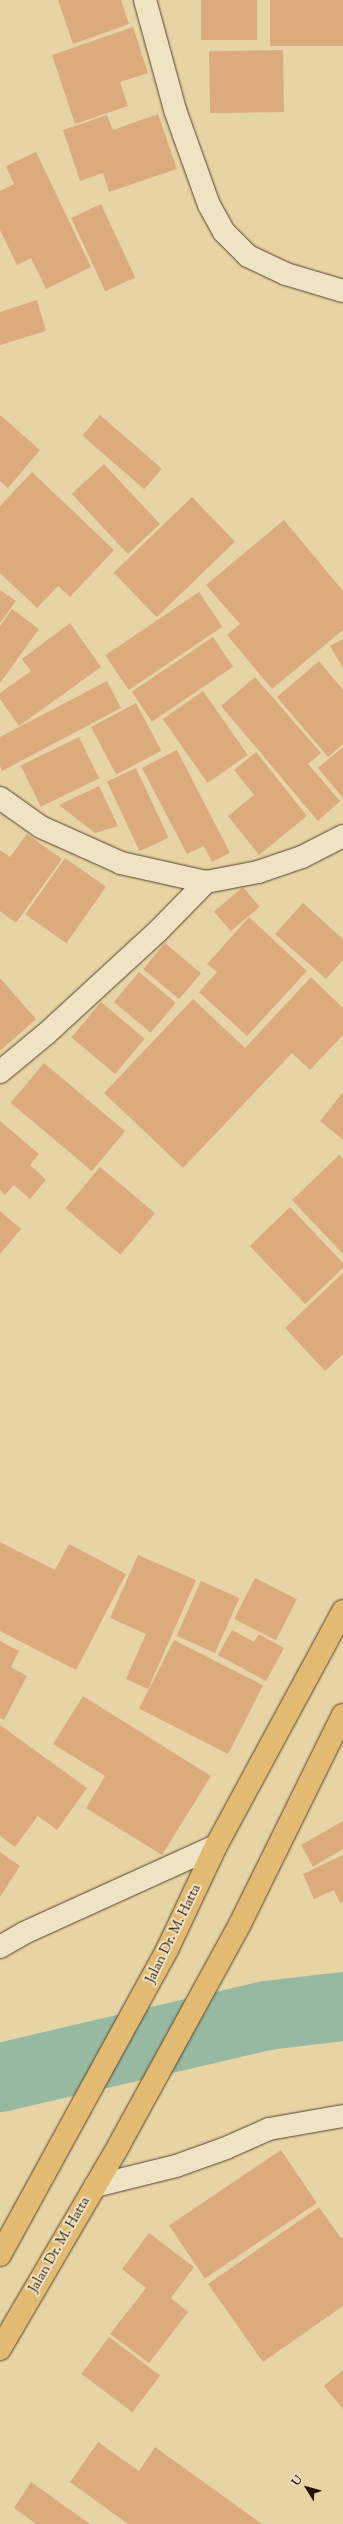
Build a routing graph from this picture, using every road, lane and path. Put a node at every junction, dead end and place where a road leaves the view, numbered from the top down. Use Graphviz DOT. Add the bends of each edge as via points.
graph roads {
  1 [pos="145,0"];
  2 [pos="343,291"];
  3 [pos="0,798"];
  4 [pos="343,836"];
  5 [pos="206,882"];
  6 [pos="0,1072"];
  7 [pos="343,1611"];
  8 [pos="343,1715"];
  9 [pos="216,1846"];
  10 [pos="0,1947"];
  11 [pos="343,2116"];
  12 [pos="95,2186"];
  13 [pos="0,2255"];
  14 [pos="0,2349"];
  1 -- 2 [label="street" via="175,110 209,205 224,232 248,256 286,274"];
  3 -- 5 [label="street" via="41,827 121,863"];
  4 -- 5 [label="street" via="302,857 258,872"];
  5 -- 6 [label="street" via="153,937"];
  7 -- 9 [label="main road, Jalan Dr. M. Hatta"];
  8 -- 12 [label="main road, Jalan Dr. M. Hatta" via="240,1924"];
  9 -- 10 [label="street" via="24,1933"];
  9 -- 13 [label="main road, Jalan Dr. M. Hatta" via="168,1950"];
  11 -- 12 [label="street" via="269,2129 176,2166"];
  12 -- 14 [label="main road, Jalan Dr. M. Hatta"];
}
